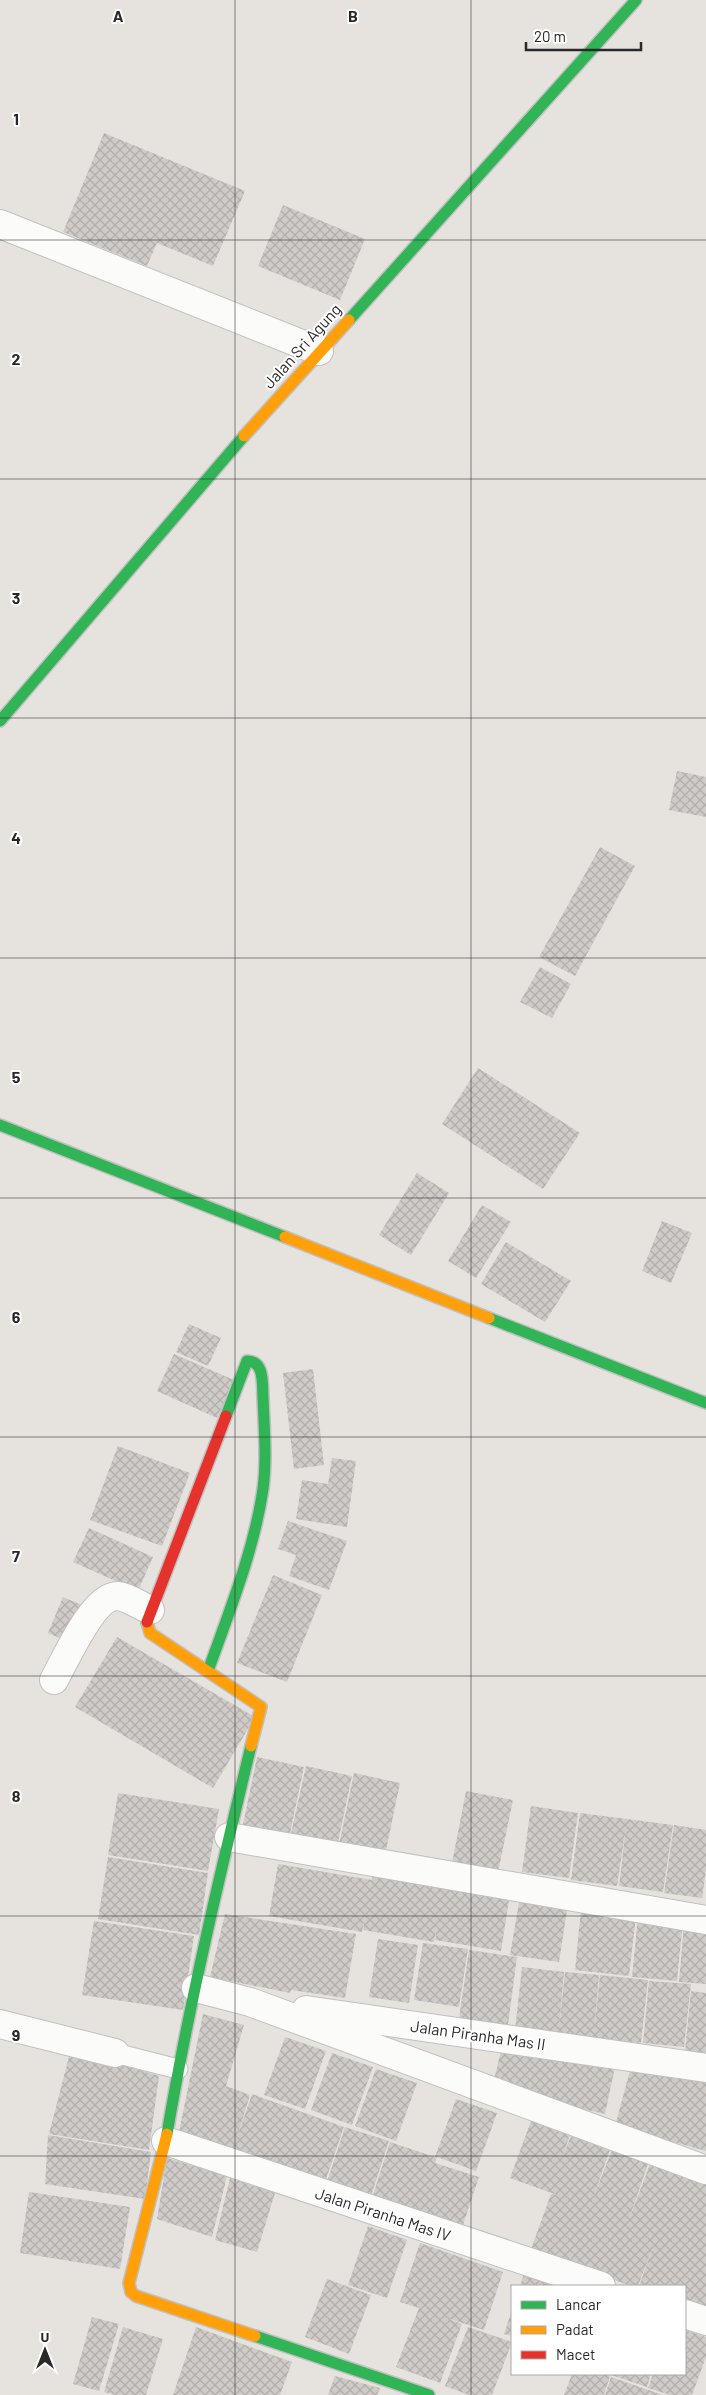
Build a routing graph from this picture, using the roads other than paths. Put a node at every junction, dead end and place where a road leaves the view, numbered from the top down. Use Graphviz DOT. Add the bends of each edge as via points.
graph roads {
  1 [pos="636,0"];
  2 [pos="0,224"];
  3 [pos="319,351"];
  4 [pos="0,721"];
  5 [pos="0,1125"];
  6 [pos="706,1404"];
  7 [pos="150,1610"];
  8 [pos="208,1671"];
  9 [pos="54,1680"];
  10 [pos="229,1837"];
  11 [pos="706,1920"];
  12 [pos="196,1988"];
  13 [pos="250,2002"];
  14 [pos="0,2024"];
  15 [pos="115,2053"];
  16 [pos="706,2068"];
  17 [pos="178,2069"];
  18 [pos="166,2141"];
  19 [pos="706,2170"];
  20 [pos="598,2285"];
  21 [pos="686,2314"];
  22 [pos="706,2321"];
  23 [pos="429,2395"];
  1 -- 3 [label="street, Jalan Sri Agung"];
  2 -- 3 [label="street"];
  3 -- 4 [label="street, Jalan Sri Agung"];
  5 -- 6 [label="street"];
  7 -- 8 [label="street" via="146,1620 150,1633"];
  7 -- 8 [label="street" via="247,1361 253,1361 258,1364 262,1375 264,1475 260,1504 246,1560"];
  7 -- 9 [label="street" via="120,1596 98,1605"];
  8 -- 10 [label="street" via="261,1707"];
  10 -- 11 [label="street"];
  10 -- 12 [label="street"];
  12 -- 13 [label="street"];
  12 -- 17 [label="street"];
  13 -- 16 [label="street, Jalan Piranha Mas II"];
  13 -- 19 [label="street"];
  14 -- 15 [label="street"];
  15 -- 17 [label="lane"];
  17 -- 18 [label="street"];
  18 -- 20 [label="street, Jalan Piranha Mas IV"];
  18 -- 23 [label="street" via="129,2283 131,2292"];
  21 -- 22 [label="street"];
}
